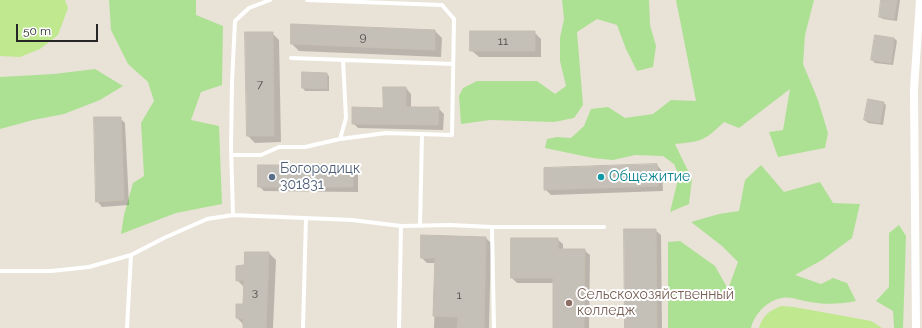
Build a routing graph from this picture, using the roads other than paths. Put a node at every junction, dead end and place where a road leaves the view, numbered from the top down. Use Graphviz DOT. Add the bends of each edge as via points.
graph roads {
  1 [pos="270,0"];
  2 [pos="307,0"];
  3 [pos="920,0"];
  4 [pos="291,58"];
  5 [pos="343,60"];
  6 [pos="453,64"];
  7 [pos="422,134"];
  8 [pos="340,139"];
  9 [pos="231,155"];
  10 [pos="233,214"];
  11 [pos="306,218"];
  12 [pos="401,226"];
  13 [pos="420,226"];
  14 [pos="492,227"];
  15 [pos="604,227"];
  16 [pos="919,251"];
  17 [pos="131,255"];
  18 [pos="0,271"];
  19 [pos="127,328"];
  20 [pos="303,328"];
  21 [pos="400,328"];
  22 [pos="494,328"];
  23 [pos="916,328"];
  1 -- 9 [label="lane" via="249,8 235,21"];
  2 -- 6 [label="lane" via="442,5 454,19"];
  3 -- 16 [label="street" via="914,90"];
  4 -- 5 [label="lane"];
  5 -- 6 [label="lane"];
  5 -- 8 [label="lane" via="346,118"];
  6 -- 7 [label="lane" via="452,135"];
  7 -- 8 [label="lane" via="386,133"];
  7 -- 13 [label="lane"];
  8 -- 9 [label="lane" via="305,147 279,147 261,155"];
  9 -- 10 [label="lane"];
  10 -- 11 [label="lane"];
  10 -- 17 [label="lane" via="207,219"];
  11 -- 12 [label="lane"];
  11 -- 20 [label="lane"];
  12 -- 13 [label="lane"];
  12 -- 21 [label="lane"];
  13 -- 14 [label="lane"];
  14 -- 15 [label="lane"];
  14 -- 22 [label="lane"];
  16 -- 23 [label="street"];
  17 -- 18 [label="lane" via="89,267 51,271"];
  17 -- 19 [label="lane"];
}
